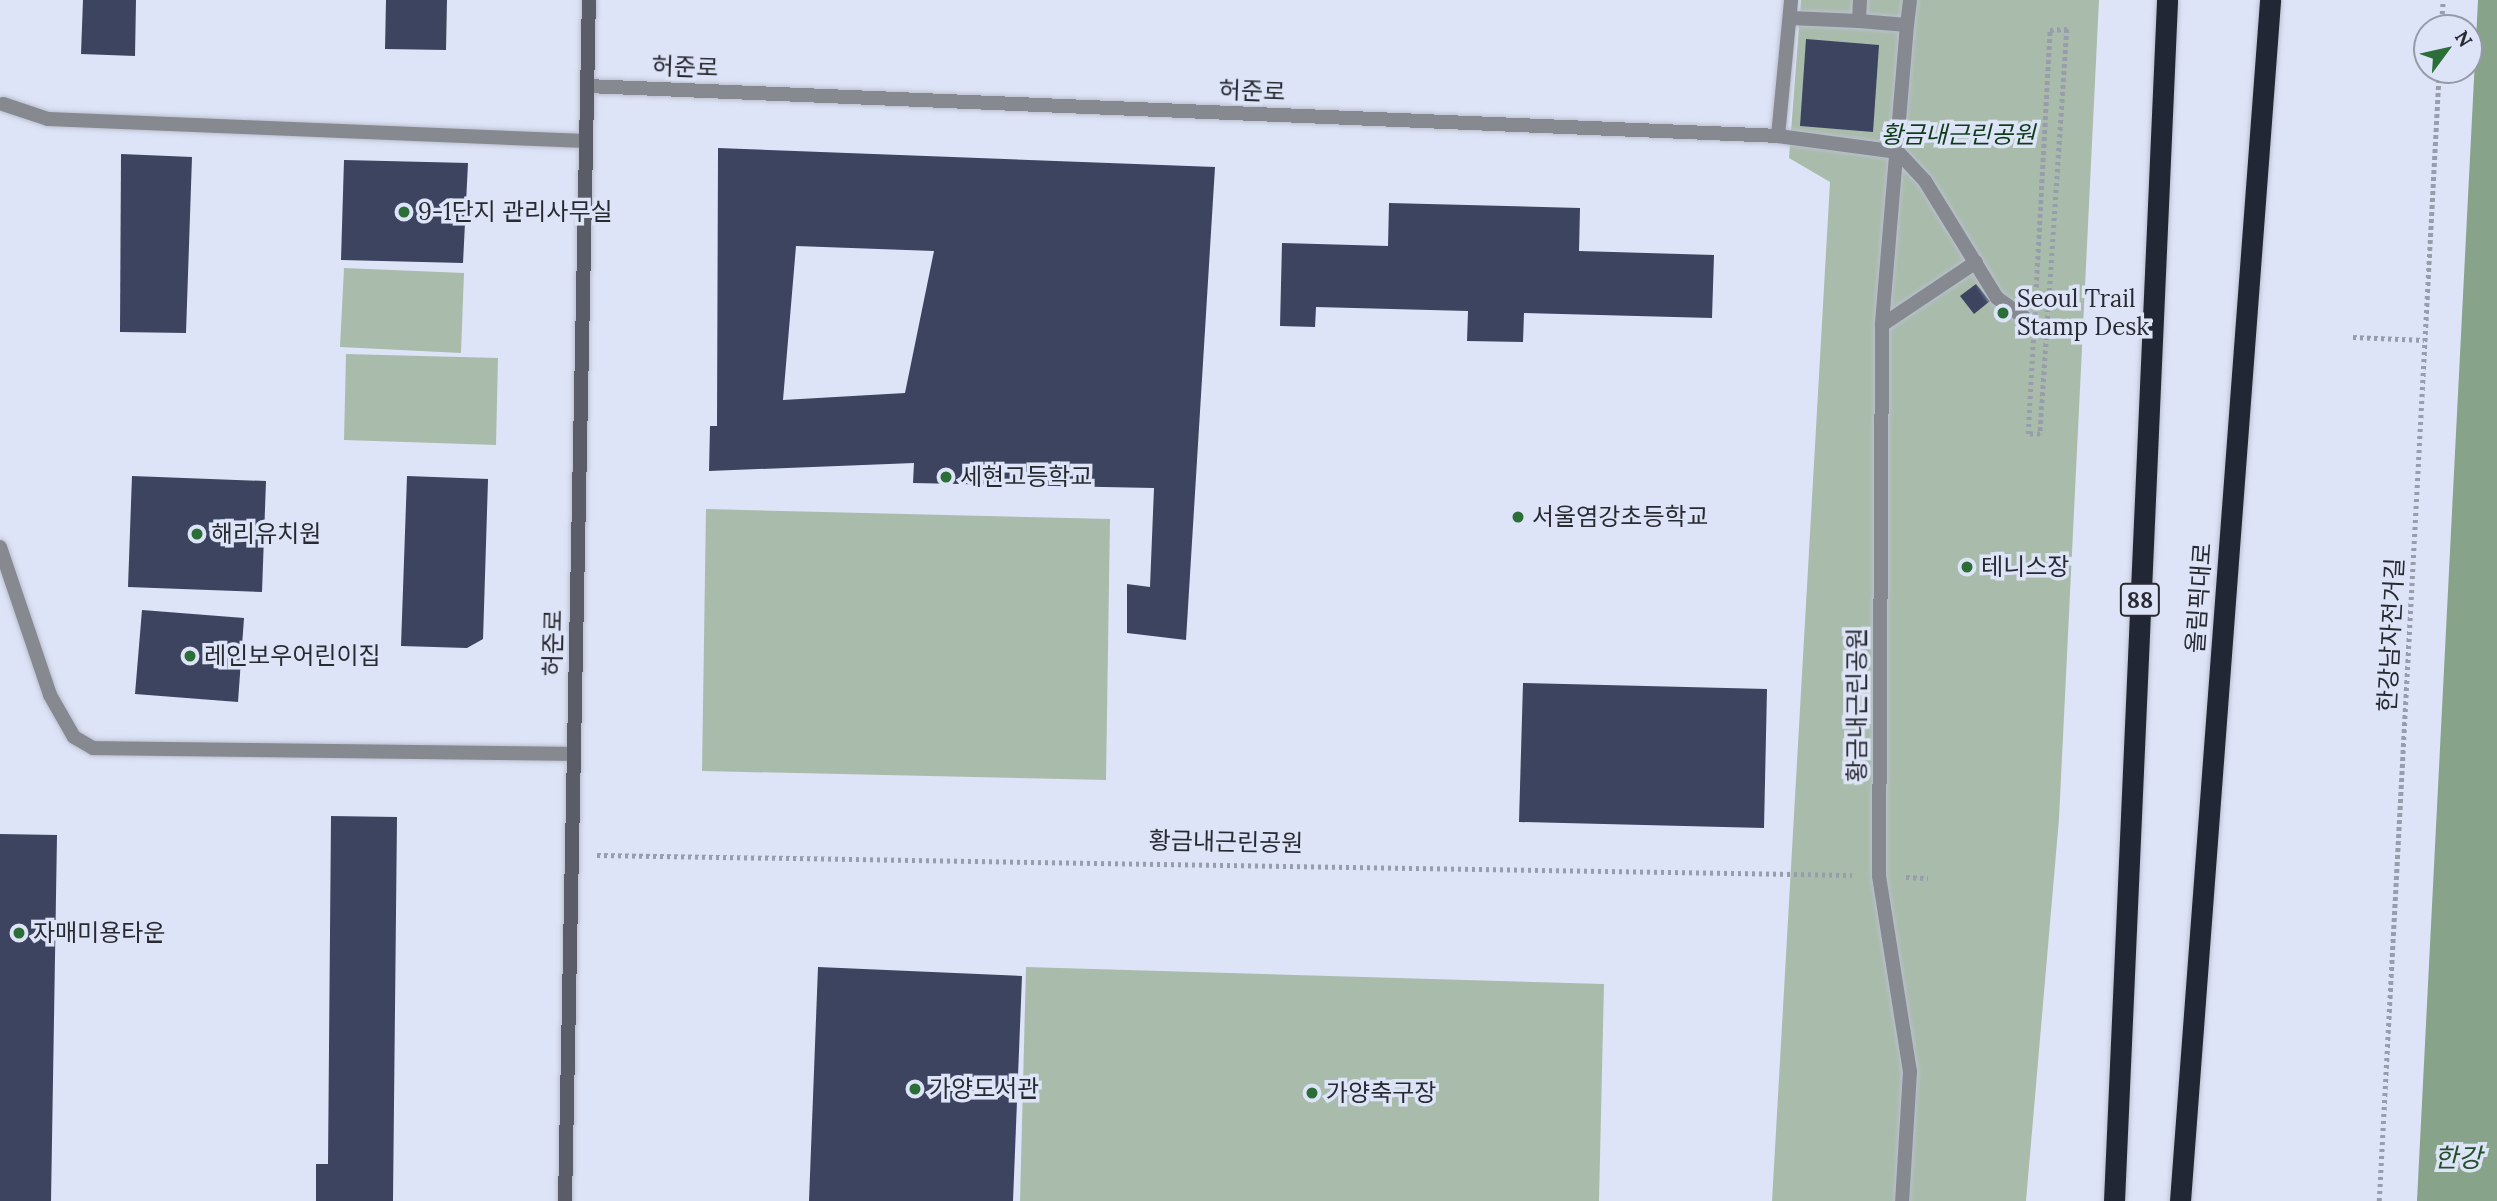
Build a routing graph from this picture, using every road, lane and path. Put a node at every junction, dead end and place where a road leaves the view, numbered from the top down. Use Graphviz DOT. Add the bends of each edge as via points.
graph roads {
  1 [pos="589,0"];
  2 [pos="1791,0"];
  3 [pos="1860,0"];
  4 [pos="1910,0"];
  5 [pos="2167,0"];
  6 [pos="2270,0"];
  7 [pos="1790,18"];
  8 [pos="1859,21"];
  9 [pos="1907,25"];
  10 [pos="2438,84"];
  11 [pos="587,86"];
  12 [pos="4,104"];
  13 [pos="1778,136"];
  14 [pos="586,141"];
  15 [pos="1898,152"];
  16 [pos="1976,262"];
  17 [pos="1882,325"];
  18 [pos="2042,325"];
  19 [pos="2353,337"];
  20 [pos="2424,340"];
  21 [pos="0,547"];
  22 [pos="574,754"];
  23 [pos="572,855"];
  24 [pos="1879,876"];
  25 [pos="565,1201"];
  26 [pos="1902,1201"];
  27 [pos="2114,1201"];
  28 [pos="2180,1201"];
  29 [pos="2378,1201"];
  1 -- 11 [label="street, 허준로"];
  2 -- 7 [label="street"];
  3 -- 8 [label="street"];
  4 -- 9 [label="street, 황금내근린공원"];
  5 -- 27 [label="highway, 88"];
  6 -- 28 [label="highway, 올림픽대로"];
  7 -- 8 [label="street"];
  7 -- 13 [label="street"];
  8 -- 9 [label="street"];
  9 -- 15 [label="street, 황금내근린공원"];
  10 -- 20 [label="path, 한강남자전거길"];
  11 -- 13 [label="street, 허준로"];
  11 -- 14 [label="street, 허준로"];
  12 -- 14 [label="street" via="48,119"];
  13 -- 15 [label="street"];
  14 -- 22 [label="street, 허준로"];
  15 -- 16 [label="street" via="1925,181"];
  15 -- 17 [label="street, 황금내근린공원"];
  16 -- 17 [label="street"];
  16 -- 18 [label="street" via="1997,298"];
  17 -- 24 [label="street, 황금내근린공원"];
  18 -- 18 [label="path" via="2028,434 2040,434"];
  18 -- 18 [label="path" via="2050,30 2067,29"];
  19 -- 20 [label="path"];
  20 -- 29 [label="path, 한강남자전거길"];
  21 -- 22 [label="street" via="50,695 74,737 93,748"];
  22 -- 23 [label="street, 허준로"];
  23 -- 24 [label="path, 황금내근린공원"];
  23 -- 25 [label="street, 허준로"];
  24 -- 26 [label="street, 황금내근린공원" via="1910,1072"];
}
